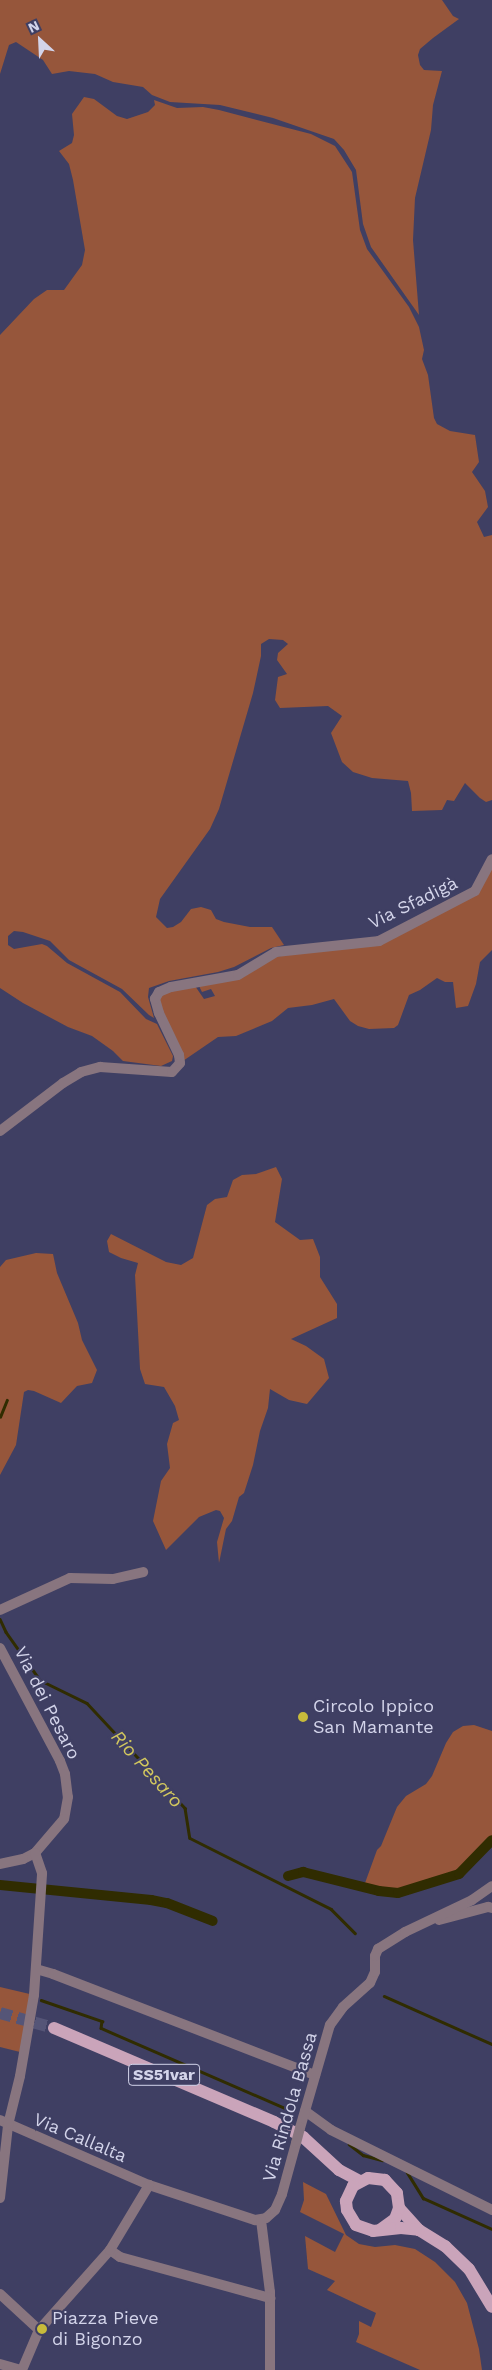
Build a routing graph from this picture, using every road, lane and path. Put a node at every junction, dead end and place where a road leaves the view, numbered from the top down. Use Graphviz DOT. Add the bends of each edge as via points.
graph roads {
  1 [pos="492,859"];
  2 [pos="0,1131"];
  3 [pos="143,1572"];
  4 [pos="0,1610"];
  5 [pos="0,1648"];
  6 [pos="35,1853"];
  7 [pos="0,1864"];
  8 [pos="492,1886"];
  9 [pos="492,1908"];
  10 [pos="426,1922"];
  11 [pos="36,1969"];
  12 [pos="54,2028"];
  13 [pos="315,2075"];
  14 [pos="305,2111"];
  15 [pos="4,2122"];
  16 [pos="339,2170"];
  17 [pos="360,2181"];
  18 [pos="149,2185"];
  19 [pos="349,2193"];
  20 [pos="0,2198"];
  21 [pos="400,2208"];
  22 [pos="492,2210"];
  23 [pos="261,2220"];
  24 [pos="381,2229"];
  25 [pos="419,2230"];
  26 [pos="110,2250"];
  27 [pos="0,2294"];
  28 [pos="270,2298"];
  29 [pos="492,2307"];
  30 [pos="39,2330"];
  31 [pos="0,2364"];
  32 [pos="21,2370"];
  33 [pos="270,2370"];
  1 -- 2 [label="street, Via Sfadigà" via="475,891 378,942 276,952 238,975 159,992 156,999 159,1013 180,1055 180,1063 172,1072 123,1067 100,1067 81,1072"];
  3 -- 4 [label="street" via="113,1579 70,1578"];
  5 -- 6 [label="street, Via dei Pesaro" via="60,1761 68,1789 64,1820"];
  6 -- 7 [label="street"];
  6 -- 11 [label="street" via="41,1866 42,1880"];
  8 -- 10 [label="street" via="472,1900"];
  9 -- 10 [label="street"];
  10 -- 13 [label="street, Via Rindola Bassa" via="378,1949 370,1983 343,2007 330,2025"];
  11 -- 13 [label="street"];
  11 -- 15 [label="street" via="26,2044"];
  12 -- 16 [label="main road, SS51var" via="274,2122 303,2137"];
  13 -- 14 [label="street, Via Rindola Bassa"];
  14 -- 22 [label="street" via="331,2130"];
  14 -- 23 [label="street, Via Rindola Bassa, bridge" via="278,2203 271,2215"];
  15 -- 18 [label="street, Via Callalta"];
  15 -- 20 [label="street"];
  16 -- 17 [label="main road, SS51var"];
  16 -- 19 [label="main road, SS51var"];
  17 -- 19 [label="main road"];
  17 -- 21 [label="main road" via="368,2178 385,2180 397,2193"];
  18 -- 23 [label="street"];
  18 -- 26 [label="street"];
  19 -- 24 [label="main road, SS51var" via="347,2210 356,2225 373,2231"];
  21 -- 24 [label="main road" via="395,2219"];
  21 -- 25 [label="main road"];
  23 -- 28 [label="street"];
  24 -- 25 [label="main road"];
  25 -- 29 [label="main road" via="445,2246 469,2269"];
  26 -- 28 [label="street" via="120,2257"];
  26 -- 30 [label="street"];
  27 -- 30 [label="street"];
  28 -- 33 [label="street"];
  30 -- 32 [label="street"];
  31 -- 32 [label="street"];
}
